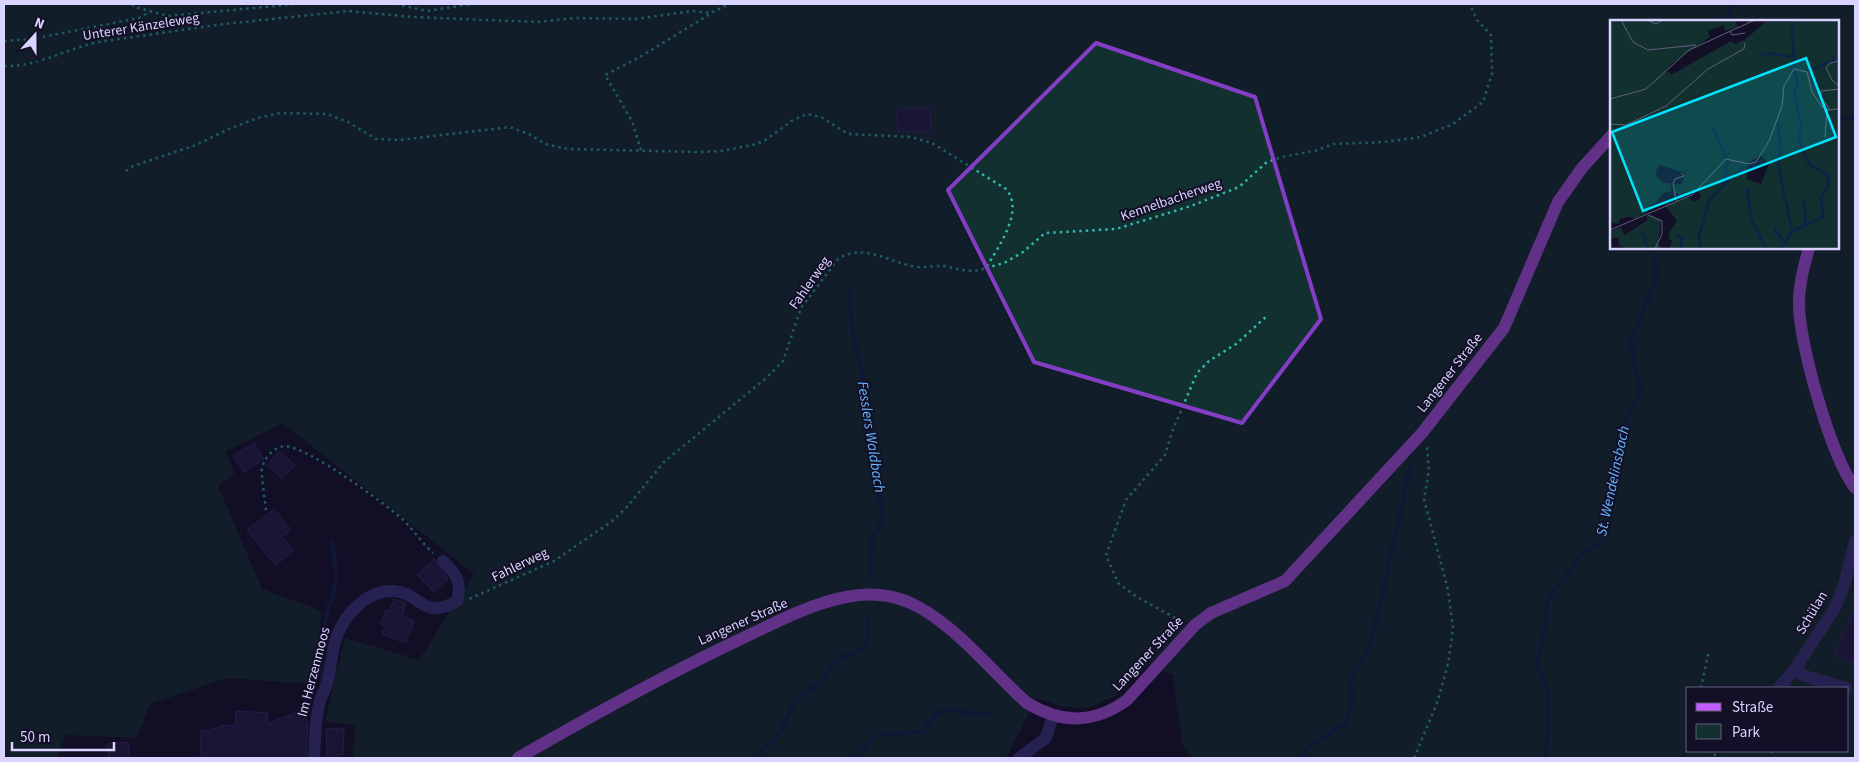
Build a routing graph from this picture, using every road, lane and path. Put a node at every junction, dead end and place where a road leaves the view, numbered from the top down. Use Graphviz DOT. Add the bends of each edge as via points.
graph roads {
  1 [pos="132,4"];
  2 [pos="297,4"];
  3 [pos="396,4"];
  4 [pos="473,4"];
  5 [pos="729,4"];
  6 [pos="1470,4"];
  7 [pos="151,11"];
  8 [pos="711,13"];
  9 [pos="4,42"];
  10 [pos="4,66"];
  11 [pos="1610,137"];
  12 [pos="641,150"];
  13 [pos="126,171"];
  14 [pos="1809,249"];
  15 [pos="986,268"];
  16 [pos="1268,315"];
  17 [pos="1426,428"];
  18 [pos="1855,488"];
  19 [pos="266,510"];
  20 [pos="1855,541"];
  21 [pos="443,562"];
  22 [pos="468,600"];
  23 [pos="1184,634"];
  24 [pos="1708,654"];
  25 [pos="1795,669"];
  26 [pos="1701,687"];
  27 [pos="1780,687"];
  28 [pos="1841,687"];
  29 [pos="1053,716"];
  30 [pos="314,758"];
  31 [pos="518,758"];
  32 [pos="1019,758"];
  33 [pos="1414,758"];
  1 -- 7 [label="path"];
  2 -- 7 [label="path" via="168,16"];
  3 -- 4 [label="path" via="427,11"];
  5 -- 8 [label="path, Unterer Känzeleweg"];
  6 -- 15 [label="path, Kennelbacherweg" via="1493,42 1492,74 1483,102 1453,124 1421,137 1333,144 1282,157 1267,162 1239,187 1191,206 1093,232 1045,233 1023,252 1004,263"];
  7 -- 9 [label="path" via="139,18"];
  8 -- 10 [label="path, Unterer Känzeleweg" via="693,11 634,19 575,18 537,22 349,11 98,42 41,61"];
  8 -- 12 [label="path" via="605,75 632,121"];
  11 -- 17 [label="main road, Langener Straße" via="1582,168 1558,202 1504,328"];
  12 -- 13 [label="path" via="568,150 510,127 376,140 348,122 327,114 280,113 236,126"];
  12 -- 15 [label="path" via="699,152 744,147 767,139 807,114 821,117 848,134 911,137 932,143 1010,194 1013,202 1011,217"];
  14 -- 18 [label="main road" via="1799,303 1804,343 1840,463"];
  15 -- 22 [label="path, Fahlerweg" via="975,272 940,266 918,267 865,252 838,259 801,308 783,361 664,462 611,522 554,561"];
  16 -- 23 [label="path" via="1197,373 1165,455 1126,500 1106,555 1118,583 1177,619"];
  17 -- 23 [label="main road, Langener Straße" via="1285,581 1211,613"];
  17 -- 33 [label="path" via="1429,470 1424,499 1448,590 1453,628 1448,664 1437,703"];
  19 -- 21 [label="path" via="262,469 265,462 279,447 296,449 332,468 390,509"];
  20 -- 25 [label="street, Schülan" via="1835,608"];
  21 -- 30 [label="street, Im Herzenmoos" via="458,578 458,602 444,608 429,608 402,593 385,592 367,597 341,627 332,651 328,683 319,704"];
  23 -- 29 [label="main road, Langener Straße" via="1138,688 1116,708 1083,718"];
  24 -- 26 [label="path"];
  25 -- 27 [label="street, Schülan"];
  25 -- 28 [label="street" via="1805,676"];
  29 -- 31 [label="main road, Langener Straße" via="1027,702 924,610 905,600 866,594 829,601 744,637 626,696"];
  29 -- 32 [label="street" via="1046,738"];
}
